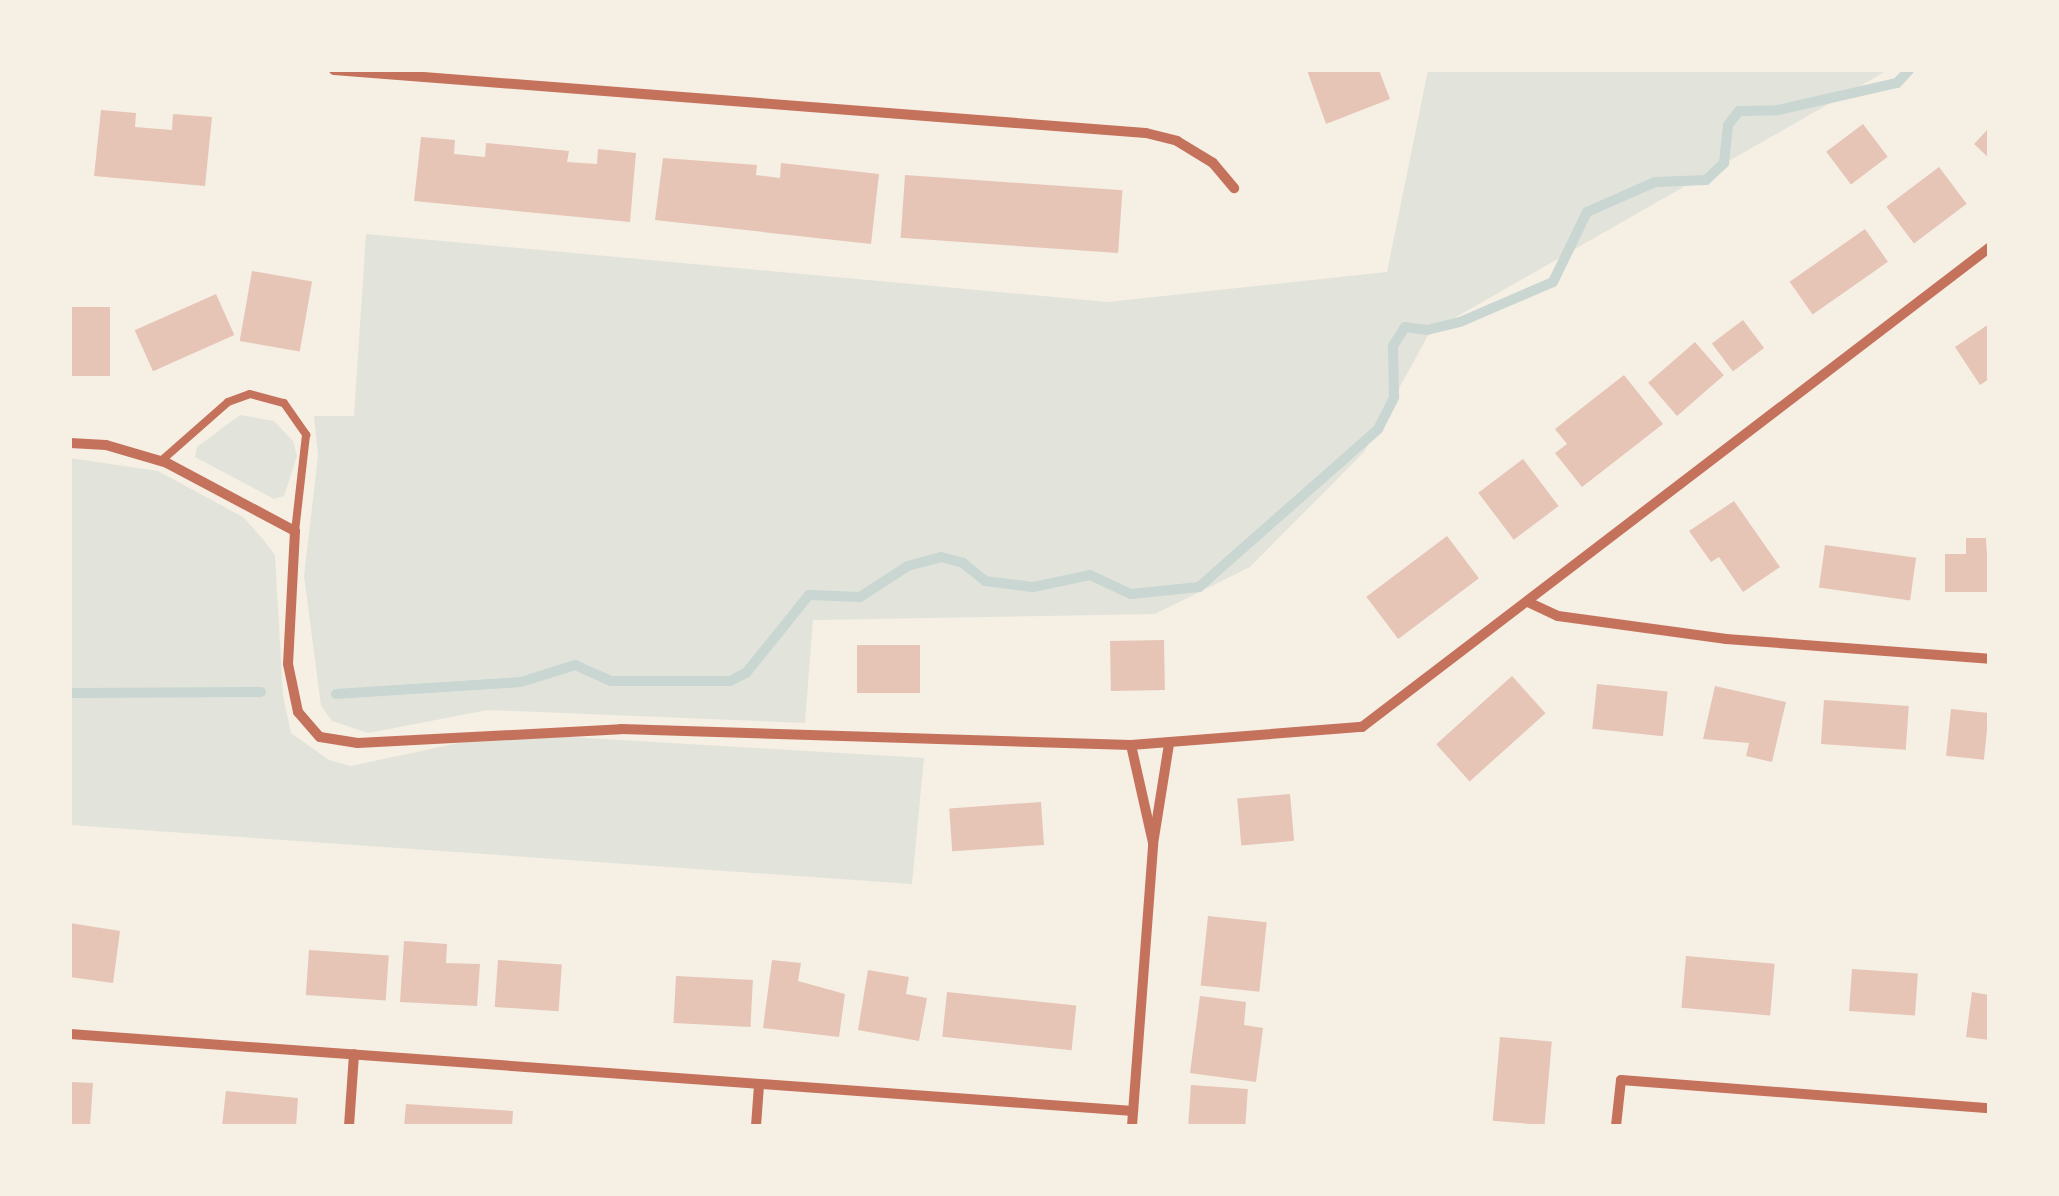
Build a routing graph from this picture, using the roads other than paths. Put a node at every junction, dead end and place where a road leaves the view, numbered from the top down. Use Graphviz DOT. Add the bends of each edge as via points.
graph roads {
  1 [pos="334,70"];
  2 [pos="1234,188"];
  3 [pos="1989,248"];
  4 [pos="70,443"];
  5 [pos="161,461"];
  6 [pos="296,531"];
  7 [pos="1530,603"];
  8 [pos="1989,659"];
  9 [pos="1168,744"];
  10 [pos="1130,746"];
  11 [pos="1154,844"];
  12 [pos="70,1034"];
  13 [pos="354,1054"];
  14 [pos="759,1086"];
  15 [pos="1989,1108"];
  16 [pos="1133,1111"];
  17 [pos="349,1126"];
  18 [pos="756,1126"];
  19 [pos="1132,1126"];
  20 [pos="1616,1126"];
  1 -- 2 [label="street" via="1146,133 1177,141 1213,163"];
  3 -- 7 [label="street"];
  4 -- 5 [label="street" via="106,445"];
  5 -- 6 [label="street"];
  5 -- 6 [label="lane" via="228,402 250,394 284,403 306,435"];
  6 -- 10 [label="street" via="288,664 298,712 320,737 358,743 620,730"];
  7 -- 8 [label="street" via="1558,616 1726,639"];
  7 -- 9 [label="street" via="1362,728"];
  9 -- 10 [label="street"];
  9 -- 11 [label="street"];
  10 -- 11 [label="street"];
  11 -- 16 [label="street"];
  12 -- 13 [label="street"];
  13 -- 14 [label="street"];
  13 -- 17 [label="street"];
  14 -- 16 [label="street"];
  14 -- 18 [label="street"];
  15 -- 20 [label="street" via="1620,1080"];
  16 -- 19 [label="street"];
}
